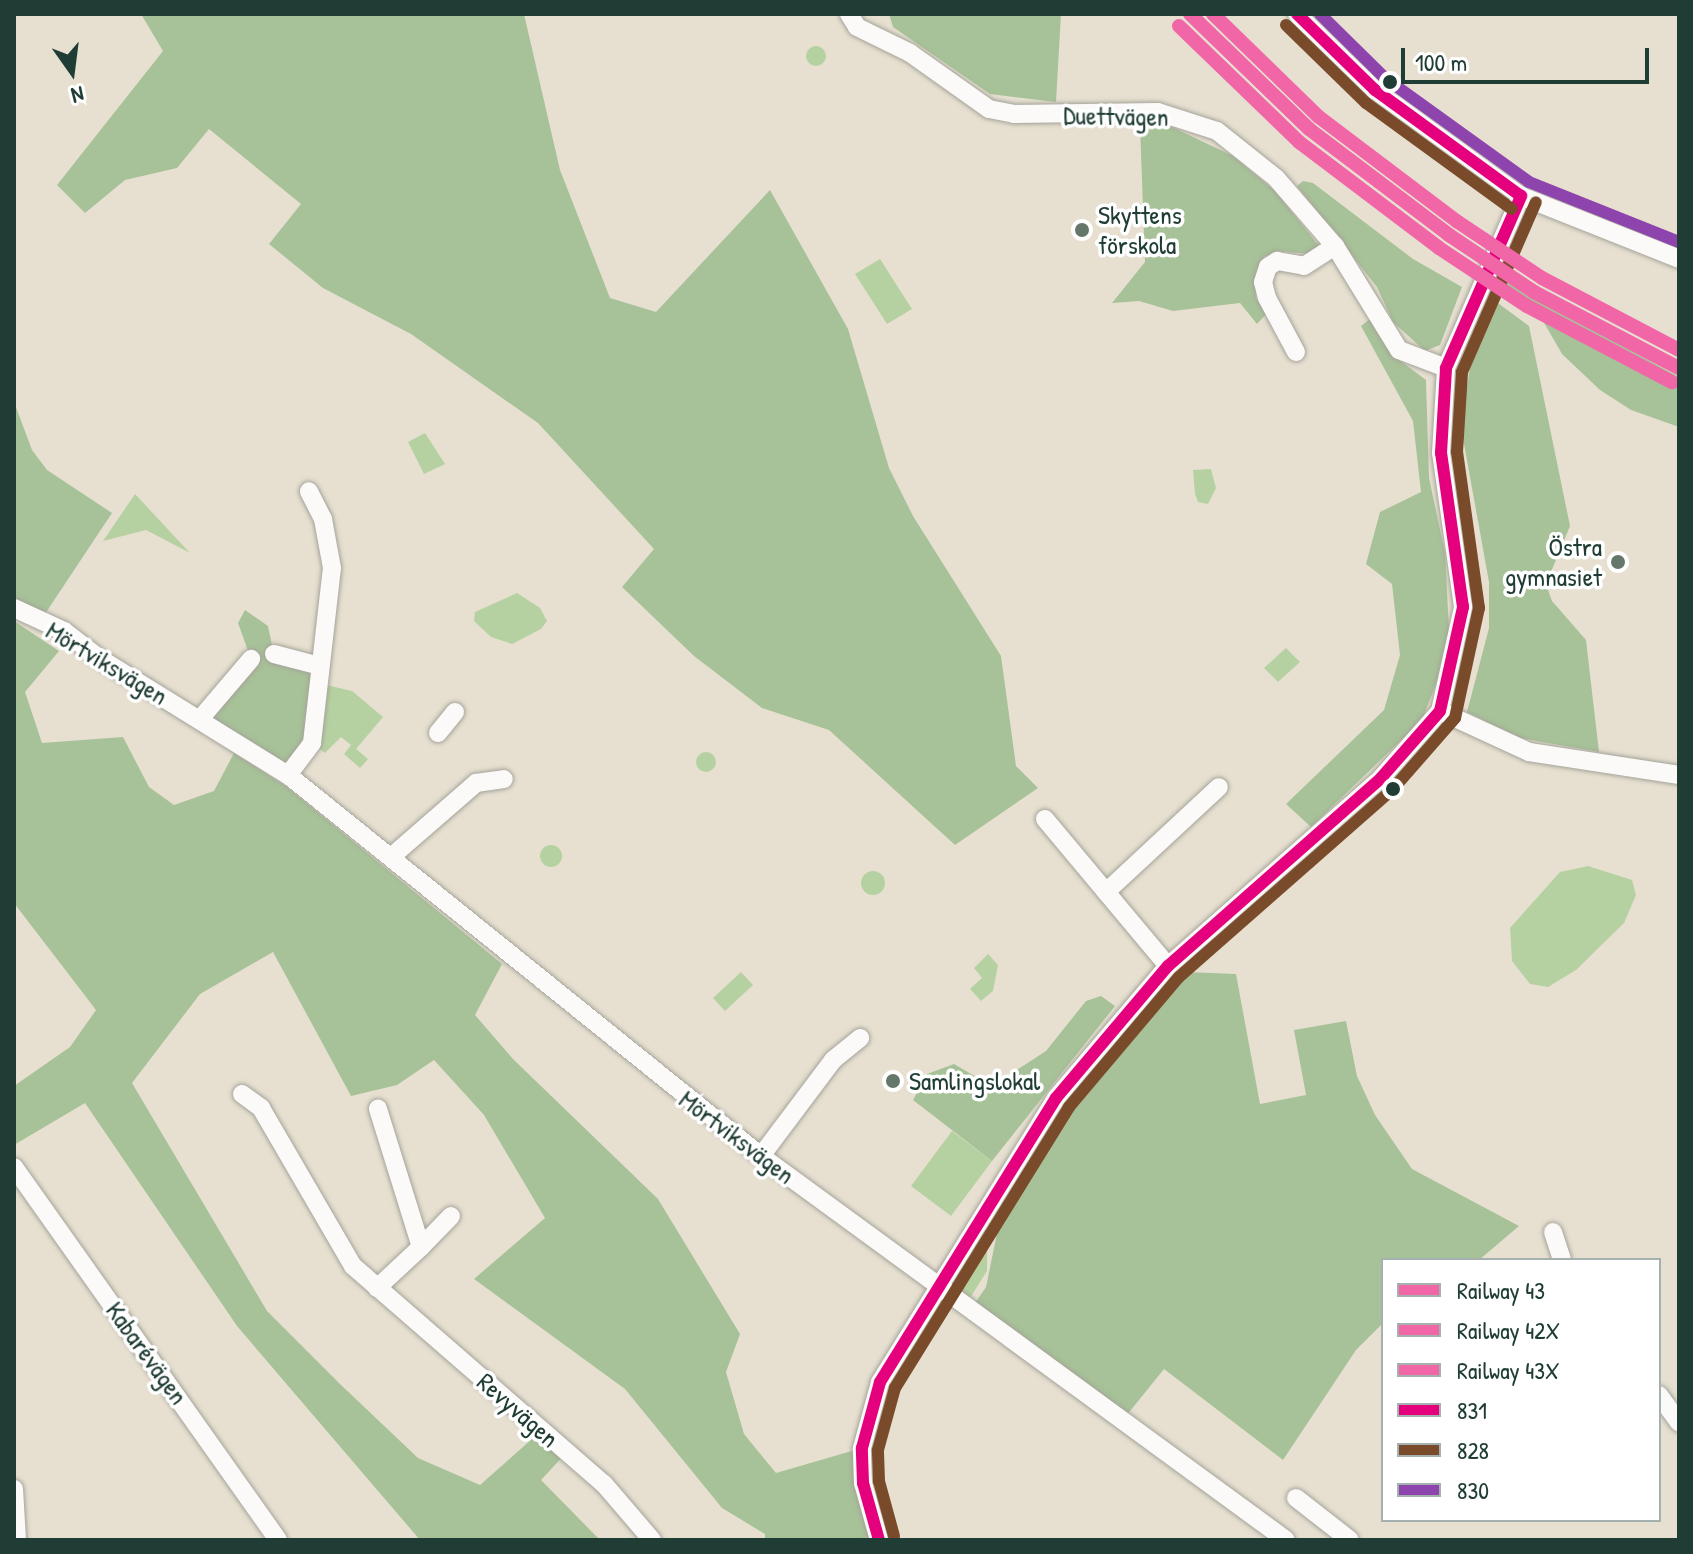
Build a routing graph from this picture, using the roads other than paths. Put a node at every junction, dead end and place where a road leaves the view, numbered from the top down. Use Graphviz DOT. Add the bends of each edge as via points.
graph roads {
  1 [pos="849,14"];
  2 [pos="1297,14"];
  3 [pos="1521,196"];
  4 [pos="1335,246"];
  5 [pos="1679,259"];
  6 [pos="1296,352"];
  7 [pos="1446,368"];
  8 [pos="309,491"];
  9 [pos="14,608"];
  10 [pos="274,654"];
  11 [pos="251,659"];
  12 [pos="320,666"];
  13 [pos="1440,711"];
  14 [pos="455,712"];
  15 [pos="200,719"];
  16 [pos="438,733"];
  17 [pos="288,775"];
  18 [pos="1679,775"];
  19 [pos="504,779"];
  20 [pos="1219,787"];
  21 [pos="1045,819"];
  22 [pos="391,857"];
  23 [pos="1106,892"];
  24 [pos="1168,966"];
  25 [pos="860,1038"];
  26 [pos="242,1094"];
  27 [pos="378,1109"];
  28 [pos="761,1156"];
  29 [pos="14,1167"];
  30 [pos="451,1216"];
  31 [pos="1553,1232"];
  32 [pos="421,1247"];
  33 [pos="1561,1258"];
  34 [pos="377,1288"];
  35 [pos="937,1288"];
  36 [pos="1661,1398"];
  37 [pos="1679,1423"];
  38 [pos="14,1489"];
  39 [pos="1296,1498"];
  40 [pos="17,1540"];
  41 [pos="278,1540"];
  42 [pos="652,1540"];
  43 [pos="879,1540"];
  44 [pos="1286,1540"];
  45 [pos="1350,1540"];
  1 -- 4 [label="street, Duettvägen" via="857,27 910,53 989,109 1014,114 1158,112 1217,131 1276,178"];
  2 -- 3 [label="street" via="1375,90"];
  3 -- 5 [label="street"];
  3 -- 7 [label="street"];
  4 -- 6 [label="street" via="1304,266 1277,261 1268,267 1263,282 1267,298"];
  4 -- 7 [label="street, Duettvägen" via="1399,350"];
  7 -- 13 [label="street" via="1441,453 1463,607"];
  8 -- 12 [label="street" via="323,519 332,568"];
  9 -- 15 [label="street, Mörtviksvägen" via="64,631"];
  10 -- 12 [label="street"];
  11 -- 15 [label="street"];
  12 -- 17 [label="street" via="312,743"];
  13 -- 18 [label="street" via="1529,752"];
  13 -- 24 [label="street" via="1414,747"];
  14 -- 16 [label="street"];
  15 -- 17 [label="street, Mörtviksvägen"];
  17 -- 22 [label="street, Mörtviksvägen"];
  19 -- 22 [label="street" via="476,783"];
  20 -- 23 [label="street"];
  21 -- 23 [label="street"];
  22 -- 28 [label="street, Mörtviksvägen"];
  23 -- 24 [label="street"];
  24 -- 35 [label="street" via="1056,1098"];
  25 -- 28 [label="street" via="833,1060"];
  26 -- 34 [label="street, Revyvägen" via="261,1108 353,1266"];
  27 -- 32 [label="street"];
  28 -- 35 [label="street, Mörtviksvägen"];
  29 -- 41 [label="street, Kabarévägen"];
  30 -- 32 [label="street"];
  31 -- 33 [label="street"];
  32 -- 34 [label="street"];
  34 -- 42 [label="street, Revyvägen" via="604,1484"];
  35 -- 43 [label="street" via="880,1382 868,1415 863,1483"];
  35 -- 44 [label="street, Mörtviksvägen"];
  36 -- 37 [label="street"];
  38 -- 40 [label="street"];
  39 -- 45 [label="street"];
}
